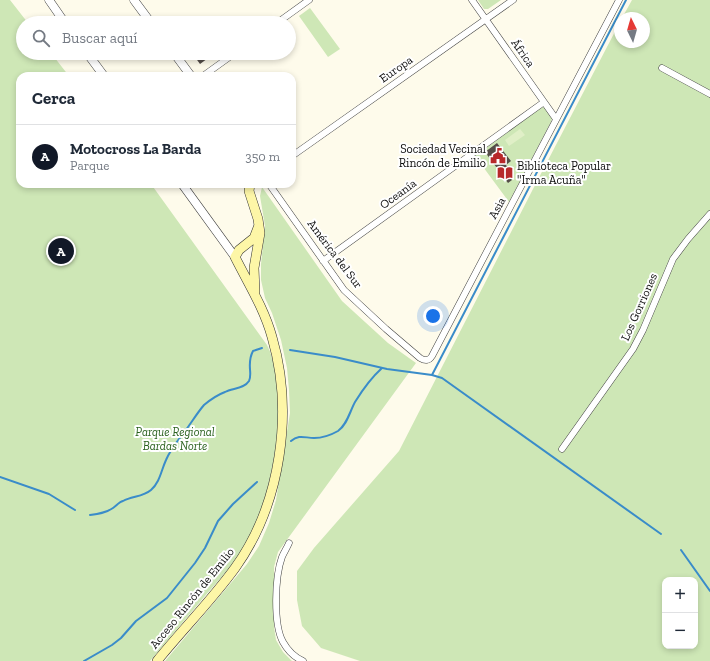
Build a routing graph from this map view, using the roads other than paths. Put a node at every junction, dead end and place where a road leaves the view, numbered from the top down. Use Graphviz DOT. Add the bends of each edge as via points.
graph roads {
  1 [pos="49,0"];
  2 [pos="309,0"];
  3 [pos="472,0"];
  4 [pos="513,0"];
  5 [pos="619,0"];
  6 [pos="138,1"];
  7 [pos="61,16"];
  8 [pos="147,16"];
  9 [pos="287,16"];
  10 [pos="485,20"];
  11 [pos="92,60"];
  12 [pos="179,60"];
  13 [pos="225,60"];
  14 [pos="662,68"];
  15 [pos="101,72"];
  16 [pos="188,72"];
  17 [pos="209,72"];
  18 [pos="710,94"];
  19 [pos="544,102"];
  20 [pos="556,119"];
  21 [pos="296,153"];
  22 [pos="185,188"];
  23 [pos="249,188"];
  24 [pos="272,188"];
  25 [pos="710,214"];
  26 [pos="259,225"];
  27 [pos="235,257"];
  28 [pos="323,261"];
  29 [pos="256,297"];
  30 [pos="427,360"];
  31 [pos="562,449"];
  32 [pos="289,543"];
  33 [pos="157,661"];
  34 [pos="303,661"];
  1 -- 7 [label="street"];
  2 -- 9 [label="street"];
  3 -- 10 [label="street, África"];
  4 -- 10 [label="street, Europa"];
  5 -- 20 [label="street, Asia"];
  6 -- 8 [label="street"];
  10 -- 19 [label="street, África"];
  10 -- 21 [label="street, Europa"];
  11 -- 15 [label="street"];
  12 -- 16 [label="street"];
  13 -- 17 [label="street"];
  14 -- 18 [label="street"];
  19 -- 20 [label="street, África"];
  19 -- 28 [label="street, Oceanía"];
  20 -- 30 [label="street, Asia" via="432,356"];
  22 -- 27 [label="street, Acceso Rincón de Emilio"];
  23 -- 26 [label="main road, Acceso Rincón de Emilio"];
  24 -- 28 [label="street, América del Sur"];
  25 -- 31 [label="street, Los Gorriones" via="673,259 644,330 633,349"];
  26 -- 27 [label="main road" via="254,238 239,250"];
  26 -- 29 [label="main road, Acceso Rincón de Emilio" via="260,238 254,268"];
  27 -- 29 [label="main road, Acceso Rincón de Emilio"];
  28 -- 30 [label="street, América del Sur" via="349,296 420,358"];
  29 -- 33 [label="main road, Acceso Rincón de Emilio" via="272,336 282,394 281,439 272,486 257,528 235,567"];
  32 -- 34 [label="street" via="278,572 278,627 283,642 294,656"];
}
